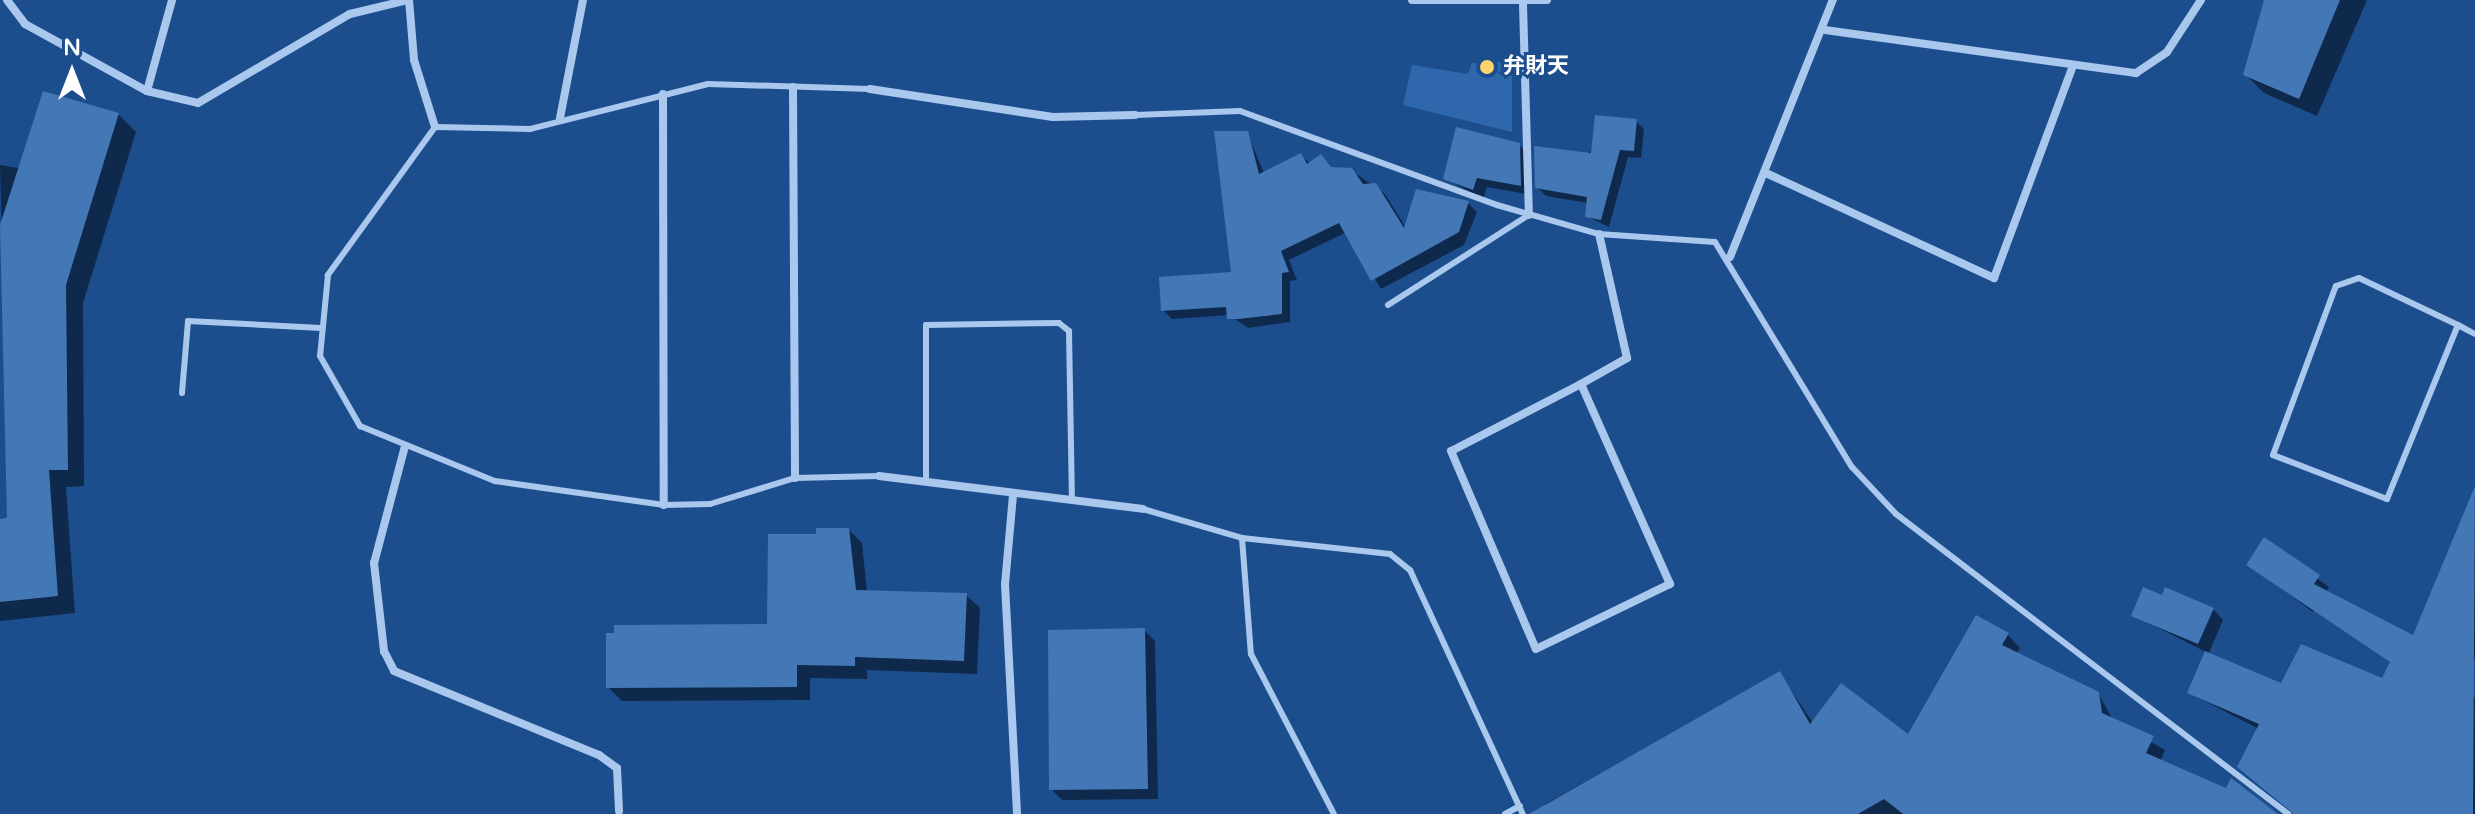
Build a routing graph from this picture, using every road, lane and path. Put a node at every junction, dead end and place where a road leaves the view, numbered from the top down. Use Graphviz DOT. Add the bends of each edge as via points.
graph roads {
  1 [pos="7,0"];
  2 [pos="172,0"];
  3 [pos="408,0"];
  4 [pos="583,0"];
  5 [pos="1412,0"];
  6 [pos="1547,0"];
  7 [pos="1833,0"];
  8 [pos="2201,0"];
  9 [pos="1523,4"];
  10 [pos="1825,30"];
  11 [pos="2072,68"];
  12 [pos="793,87"];
  13 [pos="870,89"];
  14 [pos="147,91"];
  15 [pos="663,94"];
  16 [pos="1135,115"];
  17 [pos="560,118"];
  18 [pos="435,127"];
  19 [pos="1768,174"];
  20 [pos="1529,215"];
  21 [pos="1599,234"];
  22 [pos="1730,257"];
  23 [pos="1388,305"];
  24 [pos="2458,325"];
  25 [pos="321,328"];
  26 [pos="2475,334"];
  27 [pos="1581,384"];
  28 [pos="182,393"];
  29 [pos="405,446"];
  30 [pos="879,476"];
  31 [pos="926,477"];
  32 [pos="795,478"];
  33 [pos="1013,495"];
  34 [pos="1072,499"];
  35 [pos="664,505"];
  36 [pos="1143,509"];
  37 [pos="1242,538"];
  38 [pos="1520,806"];
  39 [pos="619,811"];
  40 [pos="1017,814"];
  41 [pos="1334,814"];
  42 [pos="1505,814"];
  43 [pos="1523,814"];
  44 [pos="2288,814"];
  1 -- 14 [label="street" via="25,24"];
  2 -- 14 [label="street"];
  3 -- 14 [label="street" via="350,14 198,103"];
  3 -- 18 [label="street" via="414,60"];
  4 -- 17 [label="street"];
  5 -- 9 [label="street"];
  6 -- 9 [label="street"];
  7 -- 10 [label="street"];
  8 -- 11 [label="street" via="2167,52 2136,73"];
  9 -- 20 [label="street"];
  10 -- 11 [label="street"];
  10 -- 19 [label="street"];
  11 -- 19 [label="street" via="1994,278"];
  12 -- 13 [label="lane"];
  12 -- 15 [label="lane" via="708,84"];
  12 -- 32 [label="street"];
  13 -- 16 [label="street" via="1053,117"];
  15 -- 17 [label="lane"];
  15 -- 35 [label="street"];
  16 -- 20 [label="lane" via="1240,111"];
  17 -- 18 [label="lane" via="530,129"];
  18 -- 25 [label="lane" via="328,275"];
  19 -- 22 [label="street"];
  20 -- 21 [label="lane"];
  20 -- 23 [label="lane"];
  21 -- 22 [label="lane" via="1715,242"];
  21 -- 27 [label="street" via="1627,358"];
  22 -- 44 [label="lane" via="1852,467 1896,514"];
  24 -- 24 [label="lane" via="2387,499 2273,455 2336,286 2359,278"];
  24 -- 26 [label="lane"];
  25 -- 28 [label="lane" via="188,321"];
  25 -- 29 [label="lane" via="320,356 360,426"];
  27 -- 27 [label="street" via="1670,584 1536,649 1451,451"];
  29 -- 35 [label="lane" via="495,481"];
  29 -- 39 [label="street" via="374,563 384,651 394,671 599,755 617,768"];
  30 -- 31 [label="street"];
  30 -- 32 [label="lane"];
  31 -- 33 [label="street"];
  31 -- 34 [label="lane" via="926,325 1059,323 1069,331"];
  32 -- 35 [label="lane" via="710,504"];
  33 -- 34 [label="street"];
  33 -- 40 [label="street" via="1005,584"];
  34 -- 36 [label="street"];
  36 -- 37 [label="lane"];
  37 -- 38 [label="lane" via="1390,554 1410,570"];
  37 -- 41 [label="lane" via="1251,654"];
  38 -- 42 [label="lane"];
  38 -- 43 [label="lane"];
}
